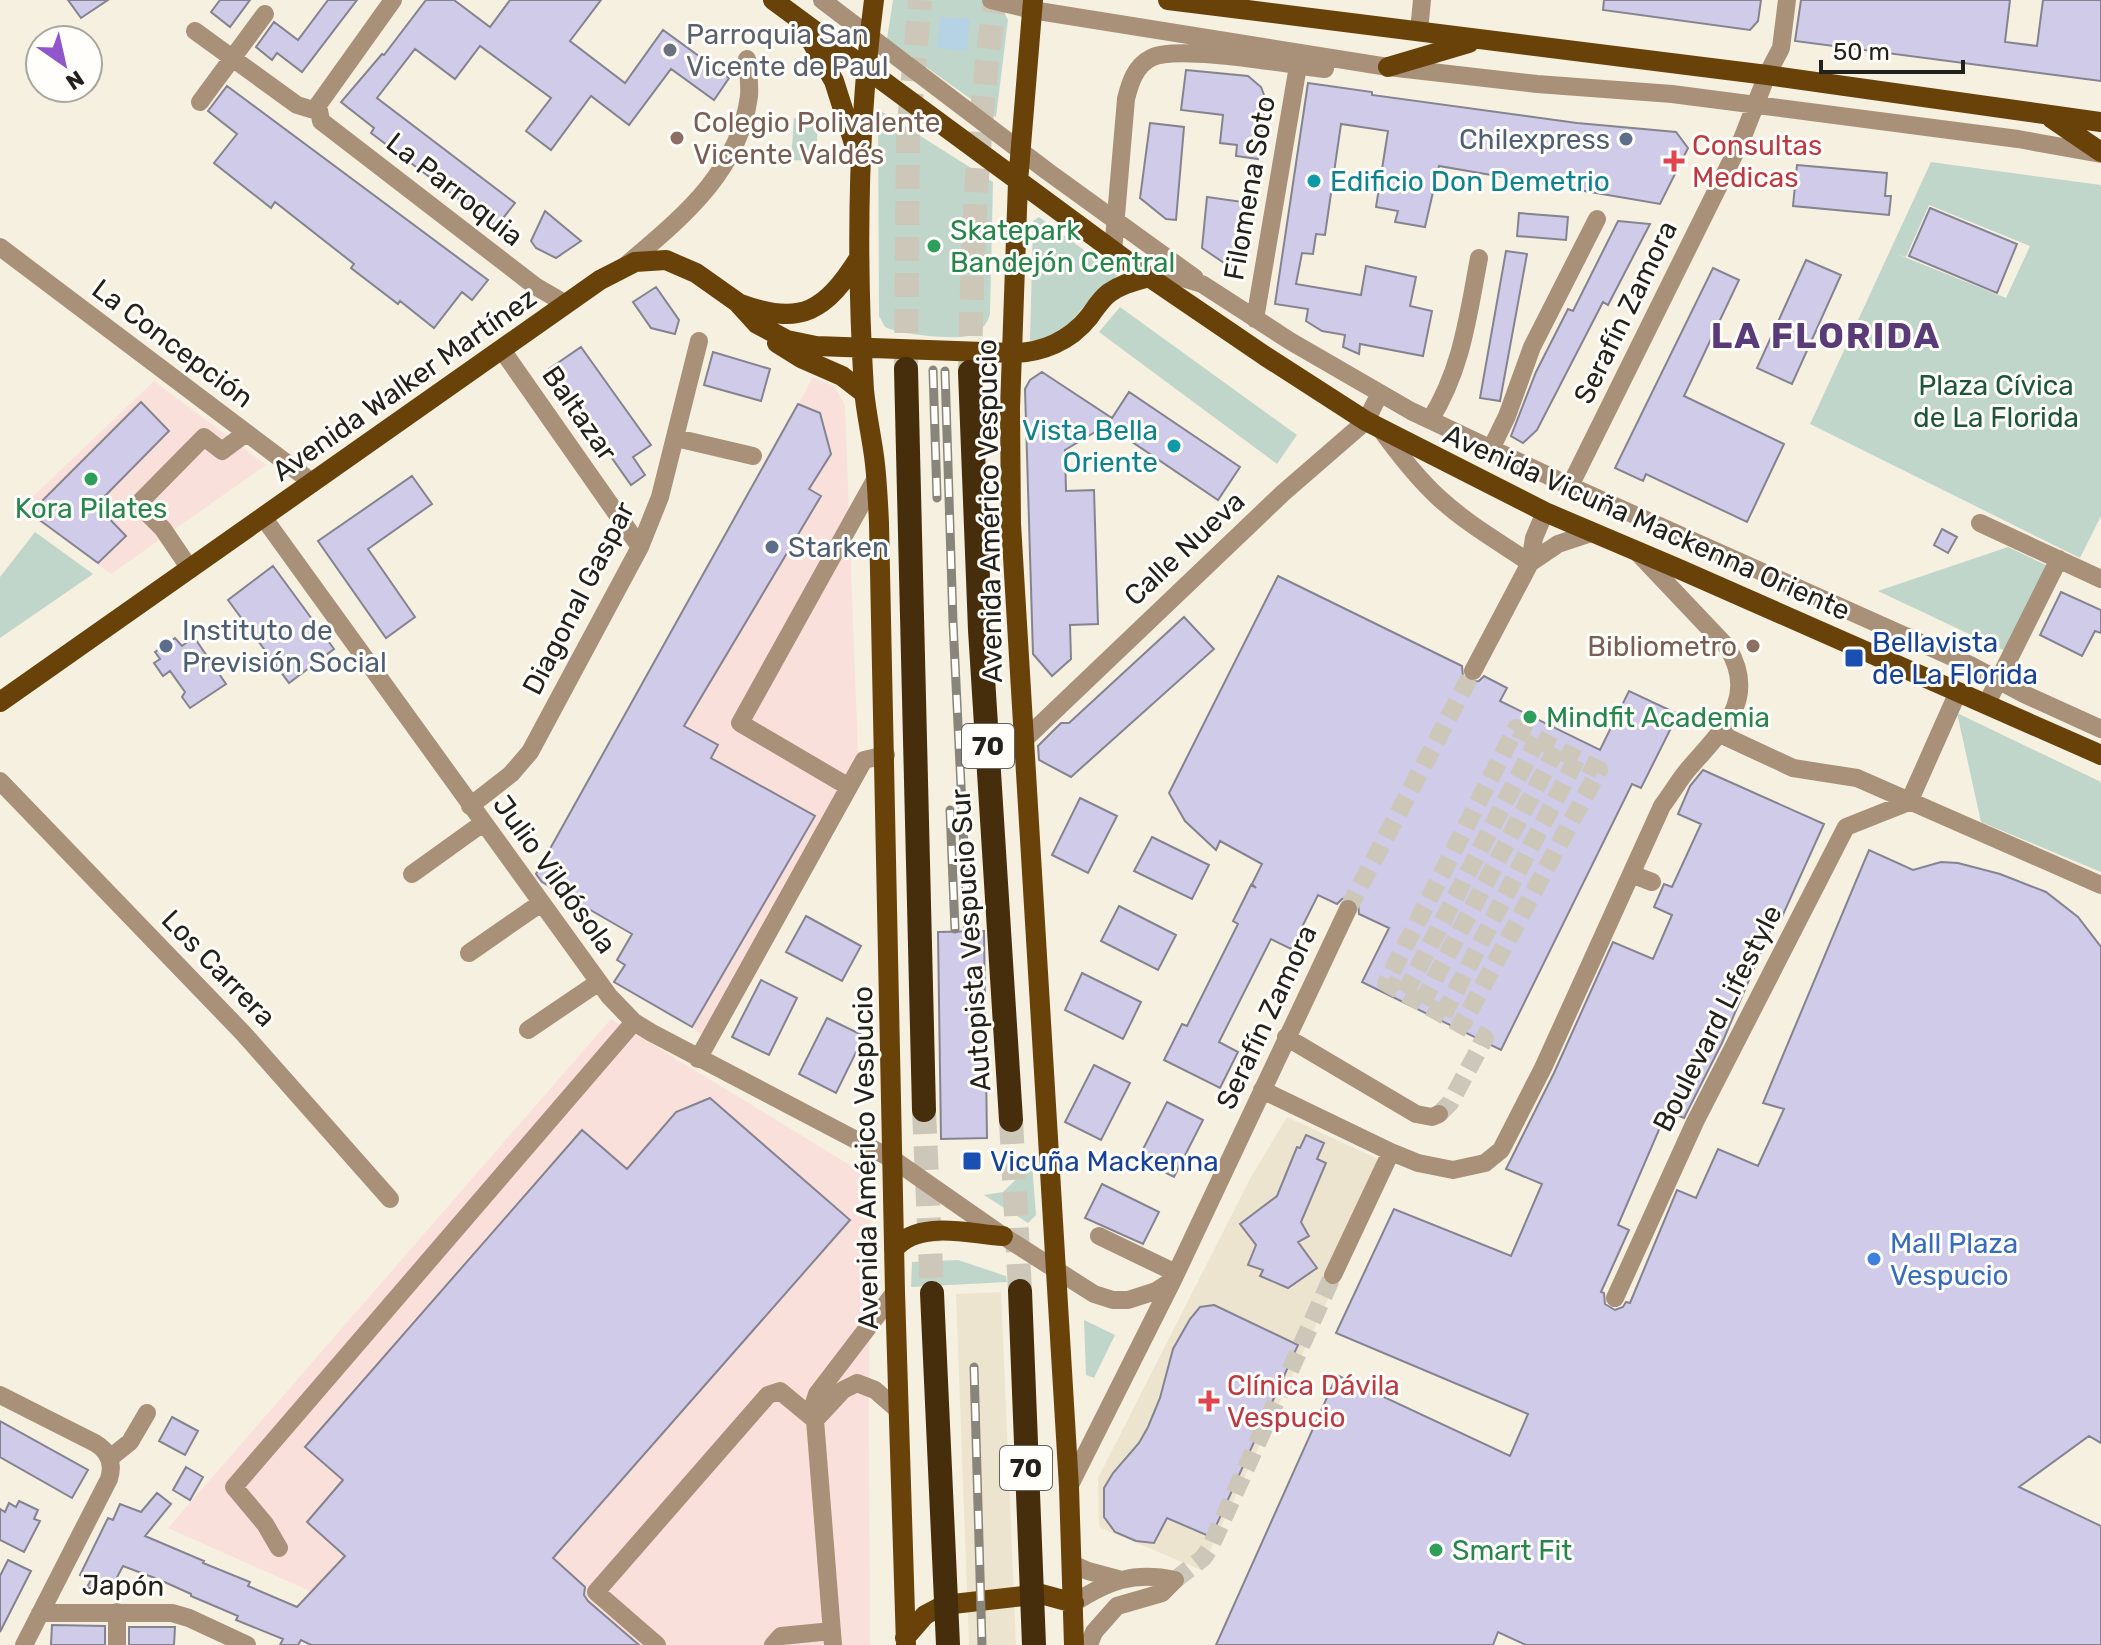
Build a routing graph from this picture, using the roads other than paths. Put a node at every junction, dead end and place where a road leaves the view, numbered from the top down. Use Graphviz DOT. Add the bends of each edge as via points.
graph roads {
  1 [pos="393,0"];
  2 [pos="773,0"];
  3 [pos="822,0"];
  4 [pos="874,0"];
  5 [pos="991,0"];
  6 [pos="1168,0"];
  7 [pos="1422,0"];
  8 [pos="1787,0"];
  9 [pos="1033,5"];
  10 [pos="265,14"];
  11 [pos="795,17"];
  12 [pos="195,31"];
  13 [pos="1419,31"];
  14 [pos="870,38"];
  15 [pos="1485,40"];
  16 [pos="232,59"];
  17 [pos="747,59"];
  18 [pos="1298,66"];
  19 [pos="1388,67"];
  20 [pos="866,69"];
  21 [pos="1767,75"];
  22 [pos="200,102"];
  23 [pos="1754,107"];
  24 [pos="317,111"];
  25 [pos="2045,114"];
  26 [pos="2101,122"];
  27 [pos="1020,151"];
  28 [pos="2101,153"];
  29 [pos="860,165"];
  30 [pos="1018,182"];
  31 [pos="1597,219"];
  32 [pos="1116,220"];
  33 [pos="0,247"];
  34 [pos="1113,251"];
  35 [pos="859,258"];
  36 [pos="1479,258"];
  37 [pos="625,266"];
  38 [pos="1149,277"];
  39 [pos="1210,289"];
  40 [pos="737,302"];
  41 [pos="566,304"];
  42 [pos="1255,319"];
  43 [pos="757,324"];
  44 [pos="699,341"];
  45 [pos="862,346"];
  46 [pos="502,350"];
  47 [pos="1012,353"];
  48 [pos="906,369"];
  49 [pos="970,372"];
  50 [pos="864,393"];
  51 [pos="1379,395"];
  52 [pos="1430,420"];
  53 [pos="1372,424"];
  54 [pos="246,433"];
  55 [pos="676,438"];
  56 [pos="1491,449"];
  57 [pos="753,456"];
  58 [pos="876,478"];
  59 [pos="313,483"];
  60 [pos="1570,486"];
  61 [pos="1545,512"];
  62 [pos="263,517"];
  63 [pos="1980,523"];
  64 [pos="1591,533"];
  65 [pos="640,547"];
  66 [pos="1637,552"];
  67 [pos="2059,559"];
  68 [pos="1530,563"];
  69 [pos="190,569"];
  70 [pos="2101,579"];
  71 [pos="1473,671"];
  72 [pos="1997,680"];
  73 [pos="1958,692"];
  74 [pos="0,702"];
  75 [pos="1986,705"];
  76 [pos="2101,729"];
  77 [pos="1720,734"];
  78 [pos="1024,740"];
  79 [pos="886,755"];
  80 [pos="2101,755"];
  81 [pos="0,781"];
  82 [pos="849,787"];
  83 [pos="1909,802"];
  84 [pos="470,806"];
  85 [pos="483,823"];
  86 [pos="412,874"];
  87 [pos="1631,874"];
  88 [pos="1652,882"];
  89 [pos="2101,885"];
  90 [pos="541,903"];
  91 [pos="1348,909"];
  92 [pos="469,953"];
  93 [pos="599,982"];
  94 [pos="634,1022"];
  95 [pos="528,1030"];
  96 [pos="1286,1037"];
  97 [pos="698,1059"];
  98 [pos="1262,1090"];
  99 [pos="924,1110"];
  100 [pos="1439,1114"];
  101 [pos="1011,1120"];
  102 [pos="1391,1152"];
  103 [pos="894,1160"];
  104 [pos="390,1199"];
  105 [pos="1003,1236"];
  106 [pos="1099,1236"];
  107 [pos="894,1249"];
  108 [pos="1055,1269"];
  109 [pos="1333,1275"];
  110 [pos="1174,1276"];
  111 [pos="1020,1291"];
  112 [pos="895,1292"];
  113 [pos="932,1293"];
  114 [pos="1615,1298"];
  115 [pos="0,1395"];
  116 [pos="898,1410"];
  117 [pos="147,1413"];
  118 [pos="815,1420"];
  119 [pos="110,1458"];
  120 [pos="1069,1487"];
  121 [pos="279,1548"];
  122 [pos="1072,1564"];
  123 [pos="1118,1579"];
  124 [pos="1066,1600"];
  125 [pos="117,1612"];
  126 [pos="40,1613"];
  127 [pos="832,1638"];
  128 [pos="906,1641"];
  129 [pos="24,1645"];
  130 [pos="117,1645"];
  131 [pos="245,1645"];
  132 [pos="657,1645"];
  133 [pos="773,1645"];
  134 [pos="948,1645"];
  135 [pos="1034,1645"];
  136 [pos="1074,1645"];
  137 [pos="1089,1645"];
  1 -- 24 [label="street"];
  2 -- 11 [label="main road, Avenida Vicuña Mackenna Oriente"];
  3 -- 14 [label="street"];
  4 -- 14 [label="main road, Avenida Américo Vespucio"];
  5 -- 9 [label="street"];
  6 -- 13 [label="main road"];
  7 -- 13 [label="street"];
  8 -- 21 [label="street, Serafín Zamora" via="1781,48"];
  9 -- 19 [label="street"];
  9 -- 27 [label="main road, Avenida Américo Vespucio"];
  10 -- 16 [label="street"];
  11 -- 20 [label="main road, Avenida Vicuña Mackenna Oriente"];
  11 -- 29 [label="main road" via="834,81"];
  12 -- 16 [label="street, La Parroquia"];
  13 -- 15 [label="main road"];
  14 -- 20 [label="main road, Avenida Américo Vespucio"];
  14 -- 27 [label="street"];
  15 -- 19 [label="main road"];
  15 -- 21 [label="main road"];
  16 -- 22 [label="street"];
  16 -- 24 [label="street, La Parroquia" via="297,105"];
  17 -- 37 [label="street" via="750,93 742,132 725,166 699,200"];
  18 -- 19 [label="street"];
  18 -- 32 [label="street" via="1171,54 1143,63 1131,79 1126,99"];
  18 -- 42 [label="street, Filomena Soto"];
  19 -- 23 [label="street"];
  20 -- 29 [label="main road, Avenida Américo Vespucio"];
  20 -- 30 [label="main road, Avenida Vicuña Mackenna Oriente"];
  21 -- 23 [label="street, Serafín Zamora"];
  21 -- 25 [label="main road"];
  23 -- 28 [label="street"];
  23 -- 60 [label="street, Serafín Zamora"];
  24 -- 41 [label="street, La Parroquia" via="325,125 535,286"];
  25 -- 26 [label="main road"];
  25 -- 28 [label="main road"];
  27 -- 30 [label="main road, Avenida Américo Vespucio"];
  27 -- 32 [label="street"];
  29 -- 35 [label="main road, Avenida Américo Vespucio"];
  30 -- 34 [label="main road, Avenida Vicuña Mackenna Oriente"];
  30 -- 47 [label="main road, Avenida Américo Vespucio"];
  31 -- 56 [label="street" via="1532,347"];
  32 -- 34 [label="street"];
  32 -- 39 [label="street"];
  33 -- 54 [label="street, La Concepción"];
  34 -- 38 [label="main road, Avenida Vicuña Mackenna Oriente"];
  35 -- 40 [label="main road" via="832,296 808,312 783,314"];
  35 -- 45 [label="main road, Avenida Américo Vespucio"];
  36 -- 52 [label="street" via="1456,369"];
  37 -- 40 [label="main road, Avenida Walker Martínez" via="646,260 675,263"];
  37 -- 41 [label="main road, Avenida Walker Martínez"];
  38 -- 39 [label="street, Avenida Vicuña Mackenna Oriente" via="1179,277"];
  38 -- 47 [label="main road, Avenida Walker Martínez" via="1110,292 1060,341"];
  38 -- 53 [label="main road, Avenida Vicuña Mackenna Oriente"];
  39 -- 42 [label="street, Avenida Vicuña Mackenna Oriente"];
  40 -- 43 [label="main road, Avenida Walker Martínez"];
  41 -- 46 [label="main road, Avenida Walker Martínez"];
  42 -- 51 [label="street, Avenida Vicuña Mackenna Oriente"];
  43 -- 45 [label="main road, Avenida Walker Martínez" via="800,343"];
  43 -- 50 [label="main road" via="784,348 832,370"];
  44 -- 55 [label="street, Diagonal Gaspar"];
  45 -- 47 [label="main road, Avenida Walker Martínez"];
  45 -- 50 [label="main road, Avenida Américo Vespucio"];
  46 -- 59 [label="main road, Avenida Walker Martínez"];
  46 -- 65 [label="street, Baltazar"];
  47 -- 78 [label="main road, Avenida Américo Vespucio" via="1011,524"];
  48 -- 99 [label="highway, Autopista Vespucio Sur"];
  49 -- 101 [label="highway, Autopista Vespucio Sur / 70" via="980,630"];
  50 -- 58 [label="main road, Avenida Américo Vespucio"];
  51 -- 52 [label="street, Avenida Vicuña Mackenna Oriente"];
  51 -- 53 [label="street, Calle Nueva"];
  52 -- 56 [label="street, Avenida Vicuña Mackenna Oriente"];
  53 -- 61 [label="main road, Avenida Vicuña Mackenna Oriente"];
  53 -- 68 [label="street" via="1438,498"];
  53 -- 78 [label="street, Calle Nueva" via="1283,493"];
  54 -- 59 [label="street, La Concepción"];
  54 -- 69 [label="street" via="222,451 204,437 138,504"];
  55 -- 57 [label="street"];
  55 -- 65 [label="street, Diagonal Gaspar"];
  56 -- 60 [label="street, Avenida Vicuña Mackenna Oriente"];
  58 -- 79 [label="main road, Avenida Américo Vespucio"];
  58 -- 82 [label="street" via="740,723"];
  59 -- 62 [label="main road, Avenida Walker Martínez"];
  60 -- 72 [label="street, Avenida Vicuña Mackenna Oriente"];
  61 -- 64 [label="main road, Avenida Vicuña Mackenna Oriente"];
  61 -- 68 [label="street"];
  62 -- 69 [label="main road, Avenida Walker Martínez"];
  62 -- 84 [label="street, Julio Vildósola"];
  63 -- 67 [label="street"];
  64 -- 66 [label="main road, Avenida Vicuña Mackenna Oriente"];
  64 -- 68 [label="street" via="1558,544"];
  65 -- 84 [label="street, Diagonal Gaspar" via="530,752"];
  66 -- 73 [label="main road, Avenida Vicuña Mackenna Oriente"];
  66 -- 77 [label="street" via="1733,657 1740,699"];
  67 -- 70 [label="street"];
  67 -- 72 [label="street"];
  68 -- 71 [label="street"];
  69 -- 74 [label="main road, Avenida Walker Martínez"];
  72 -- 75 [label="street"];
  72 -- 76 [label="street, Avenida Vicuña Mackenna Oriente"];
  73 -- 75 [label="main road, Avenida Vicuña Mackenna Oriente"];
  73 -- 83 [label="street"];
  75 -- 80 [label="main road, Avenida Vicuña Mackenna Oriente"];
  77 -- 83 [label="street" via="1793,768 1857,778"];
  77 -- 87 [label="street" via="1662,806"];
  78 -- 108 [label="main road, Avenida Américo Vespucio"];
  79 -- 82 [label="street" via="864,760"];
  79 -- 103 [label="main road, Avenida Américo Vespucio"];
  81 -- 104 [label="street, Los Carrera" via="243,1033"];
  82 -- 97 [label="street"];
  83 -- 89 [label="street"];
  83 -- 114 [label="street, Boulevard Lifestyle" via="1846,827 1695,1122"];
  84 -- 85 [label="street, Julio Vildósola"];
  85 -- 86 [label="street"];
  85 -- 90 [label="street, Julio Vildósola"];
  87 -- 88 [label="street"];
  87 -- 102 [label="street" via="1501,1150 1485,1163 1453,1170"];
  90 -- 92 [label="street"];
  90 -- 93 [label="street, Julio Vildósola"];
  91 -- 96 [label="street, Serafín Zamora"];
  93 -- 94 [label="street, Julio Vildósola"];
  93 -- 95 [label="street"];
  94 -- 97 [label="street, Julio Vildósola"];
  94 -- 121 [label="street" via="234,1487"];
  96 -- 98 [label="street, Serafín Zamora"];
  96 -- 100 [label="street" via="1416,1114"];
  97 -- 103 [label="street, Julio Vildósola"];
  98 -- 102 [label="street"];
  98 -- 110 [label="street, Serafín Zamora"];
  102 -- 109 [label="street"];
  103 -- 105 [label="street"];
  103 -- 107 [label="main road, Avenida Américo Vespucio"];
  105 -- 107 [label="main road" via="916,1232"];
  105 -- 108 [label="street"];
  106 -- 110 [label="street"];
  107 -- 112 [label="main road, Avenida Américo Vespucio"];
  108 -- 110 [label="street" via="1113,1300 1140,1298"];
  108 -- 120 [label="main road, Avenida Américo Vespucio"];
  110 -- 120 [label="street, Serafín Zamora"];
  111 -- 135 [label="highway, 70"];
  112 -- 116 [label="main road, Avenida Américo Vespucio"];
  112 -- 118 [label="street" via="817,1394"];
  113 -- 134 [label="highway"];
  115 -- 119 [label="street" via="95,1443"];
  116 -- 118 [label="street" via="875,1390 857,1383 843,1390"];
  116 -- 128 [label="main road, Avenida Américo Vespucio"];
  117 -- 119 [label="street" via="130,1442"];
  118 -- 127 [label="street"];
  118 -- 132 [label="street" via="780,1391 768,1395 596,1592"];
  119 -- 126 [label="street" via="109,1479"];
  120 -- 122 [label="main road, Avenida Américo Vespucio"];
  122 -- 123 [label="street"];
  122 -- 124 [label="main road, Avenida Américo Vespucio"];
  123 -- 124 [label="street"];
  123 -- 137 [label="street" via="1175,1580 1162,1593 1117,1606"];
  124 -- 128 [label="main road" via="1041,1594 944,1605 918,1620"];
  124 -- 136 [label="main road, Avenida Américo Vespucio"];
  125 -- 126 [label="street, Japón"];
  125 -- 130 [label="street"];
  125 -- 131 [label="street, Japón" via="180,1615"];
  126 -- 129 [label="street"];
  127 -- 133 [label="street" via="781,1636"];
}
